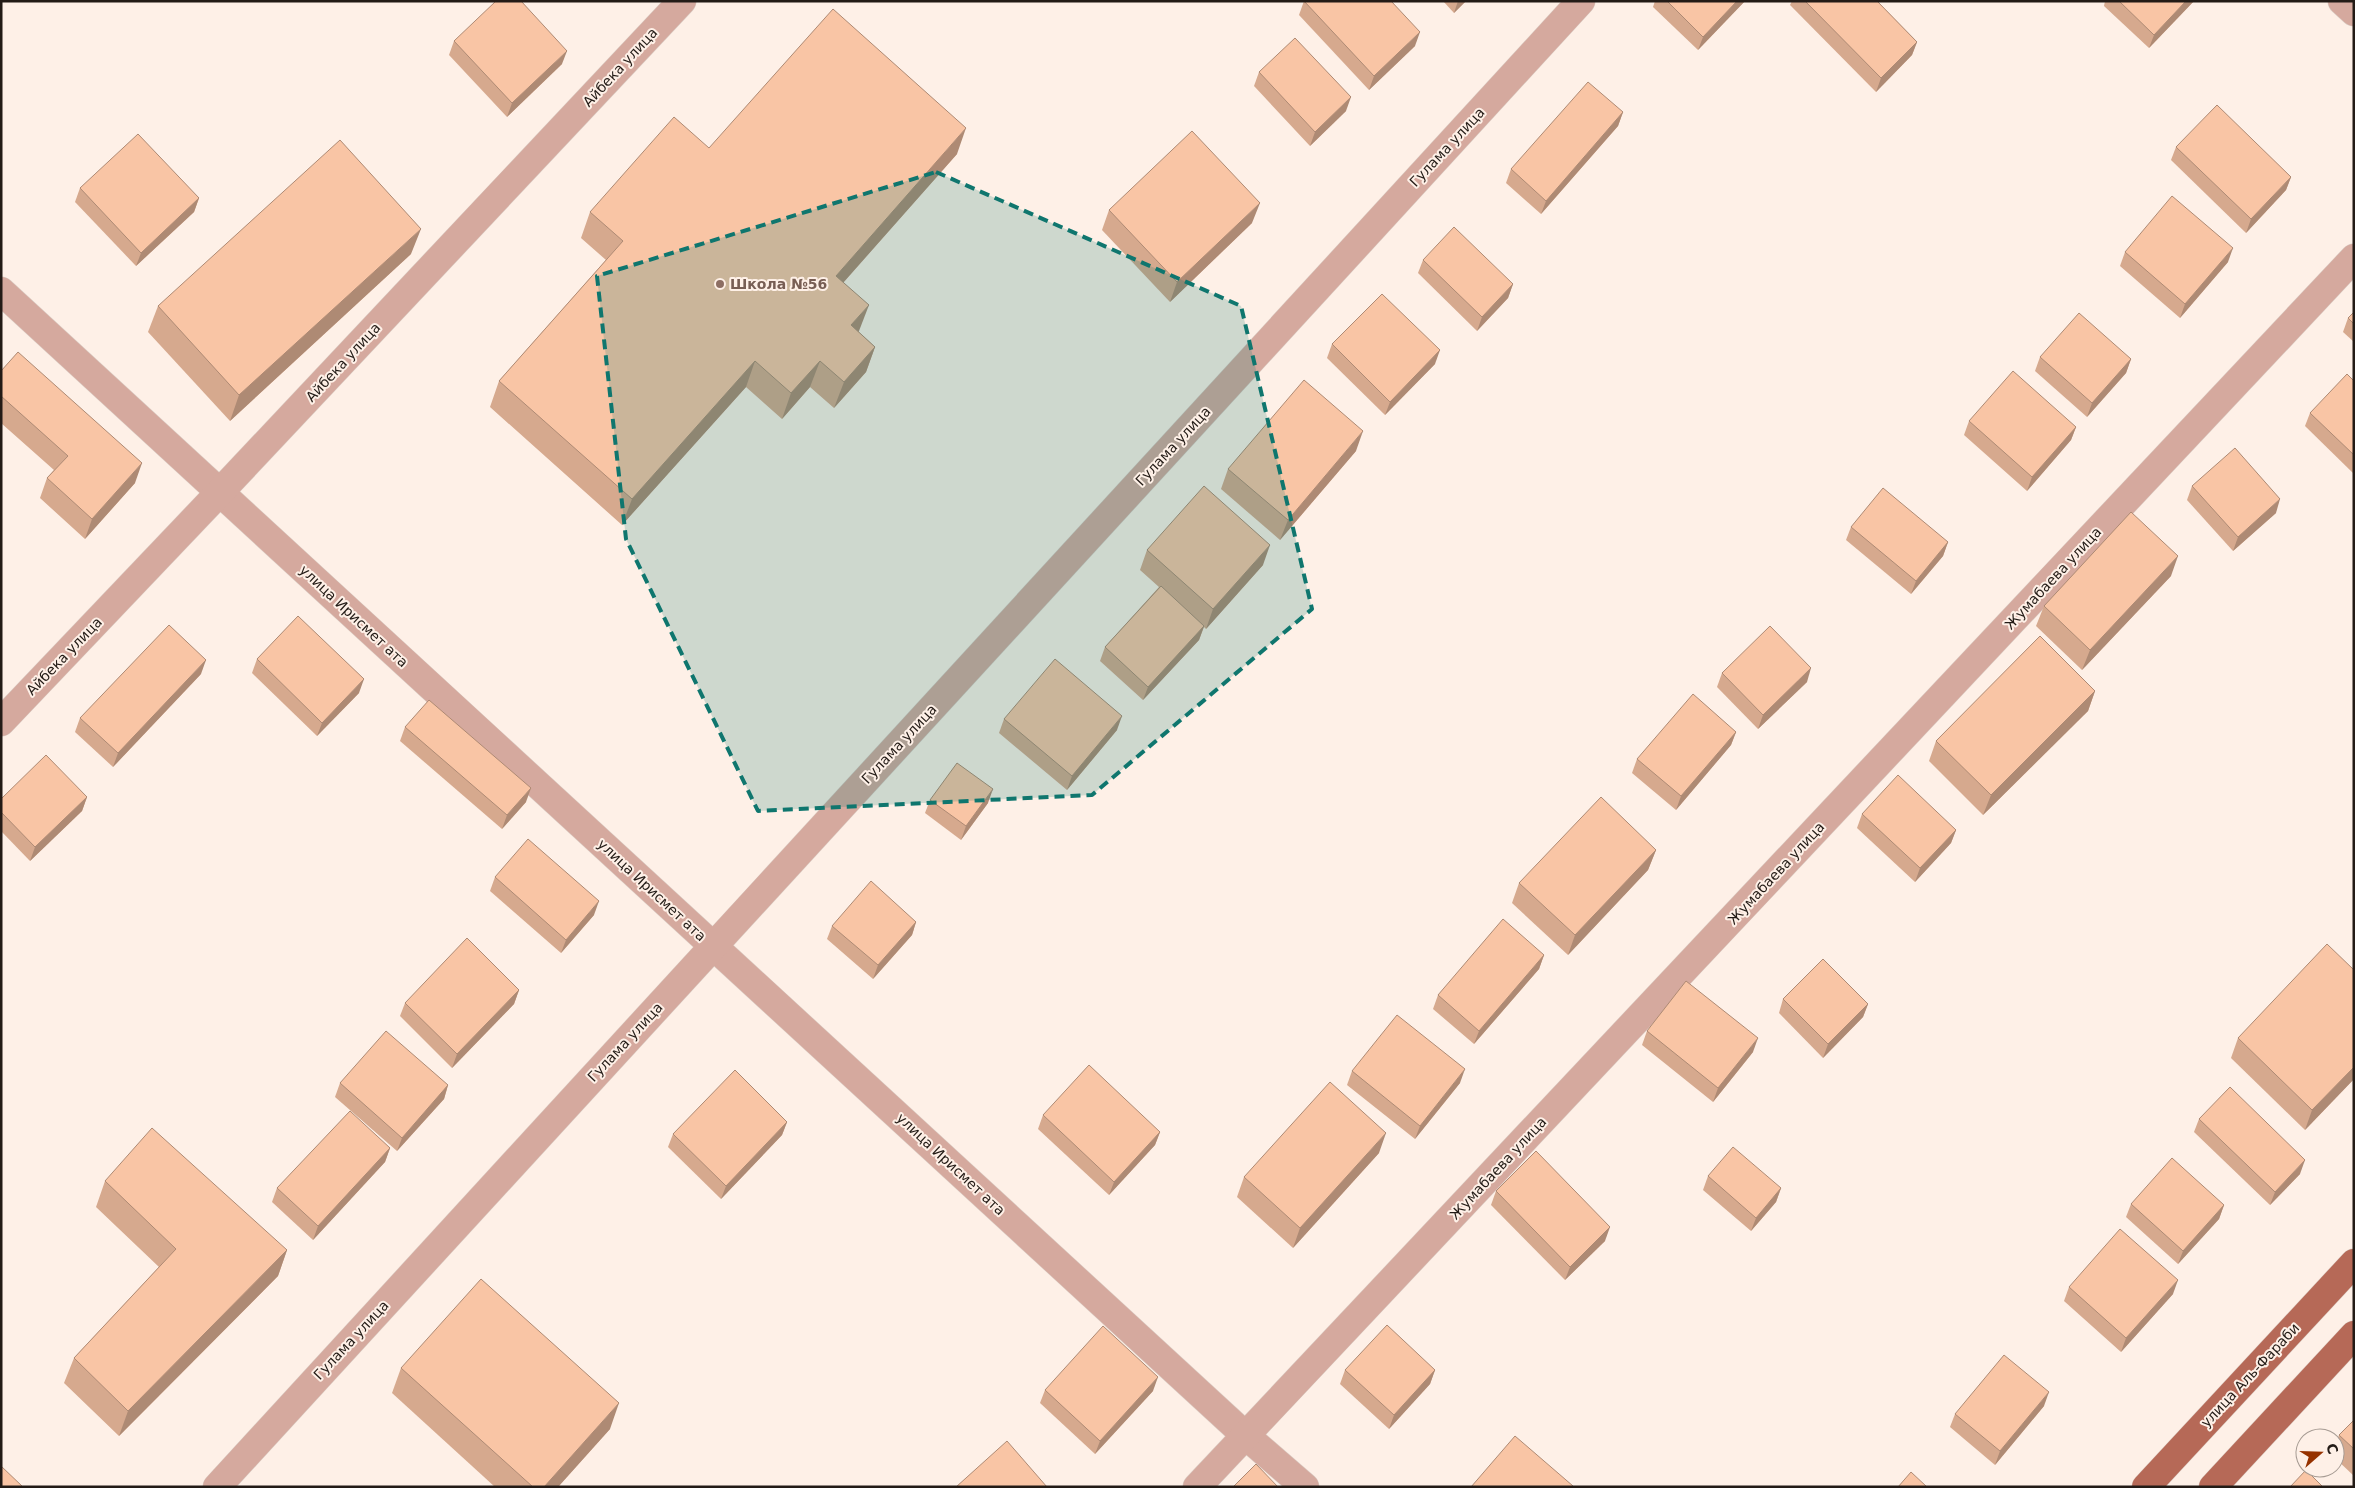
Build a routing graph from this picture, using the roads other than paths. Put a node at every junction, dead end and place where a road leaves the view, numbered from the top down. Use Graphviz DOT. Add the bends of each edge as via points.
graph roads {
  1 [pos="682,1"];
  2 [pos="1581,1"];
  3 [pos="2342,1"];
  4 [pos="2354,12"];
  5 [pos="2354,258"];
  6 [pos="1,291"];
  7 [pos="220,492"];
  8 [pos="1,722"];
  9 [pos="713,946"];
  10 [pos="2354,1263"];
  11 [pos="2354,1335"];
  12 [pos="1246,1436"];
  13 [pos="217,1487"];
  14 [pos="1197,1487"];
  15 [pos="1305,1487"];
  16 [pos="2146,1487"];
  17 [pos="2212,1487"];
  1 -- 7 [label="street, Айбека улица"];
  2 -- 9 [label="street, Гулама улица"];
  3 -- 4 [label="street"];
  5 -- 12 [label="street, Жумабаева улица"];
  6 -- 7 [label="street, улица Ирисмет ата"];
  7 -- 8 [label="street, Айбека улица"];
  7 -- 9 [label="street, улица Ирисмет ата"];
  9 -- 12 [label="street, улица Ирисмет ата"];
  9 -- 13 [label="street, Гулама улица"];
  10 -- 16 [label="main road, улица Аль-Фараби"];
  11 -- 17 [label="main road"];
  12 -- 14 [label="street, Жумабаева улица"];
  12 -- 15 [label="street, улица Ирисмет ата"];
}
